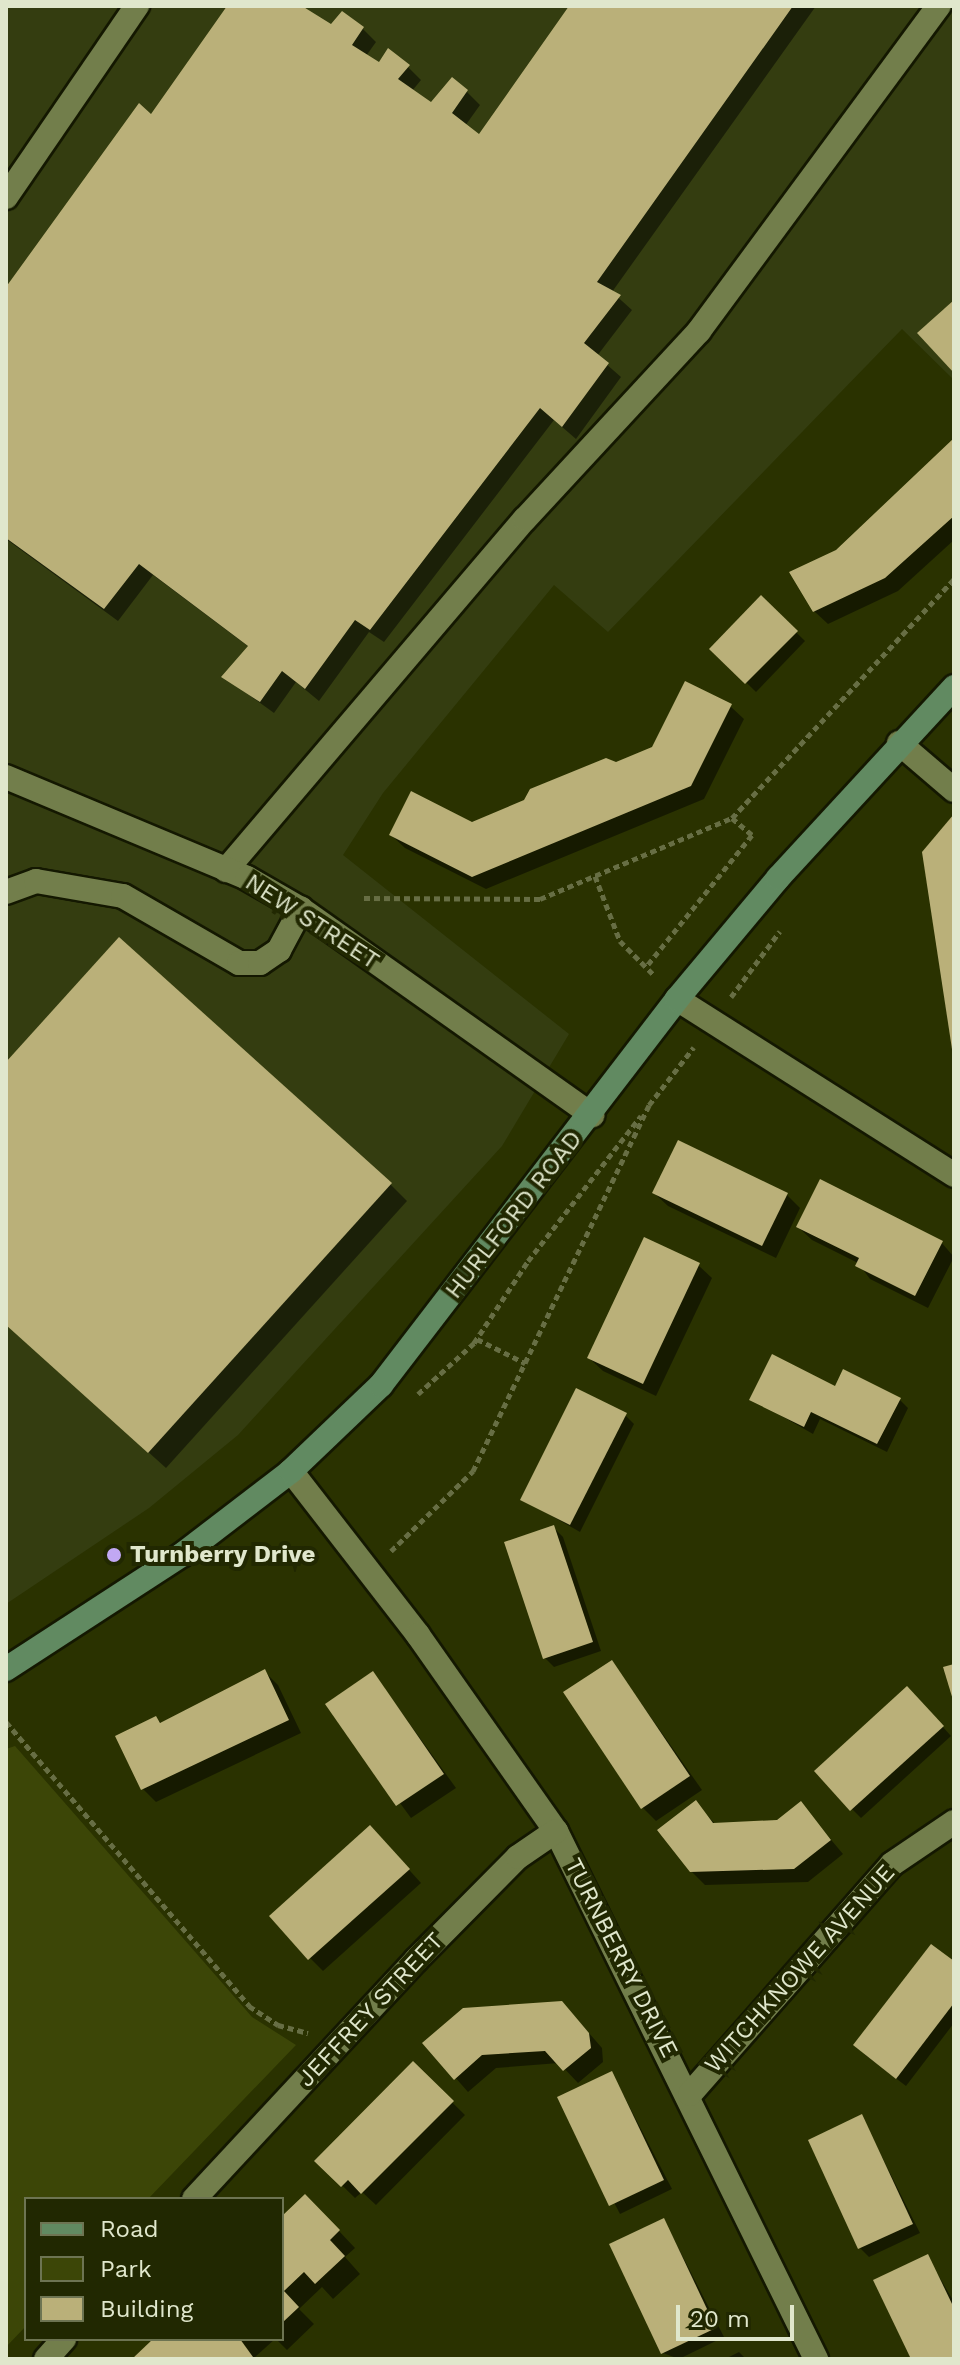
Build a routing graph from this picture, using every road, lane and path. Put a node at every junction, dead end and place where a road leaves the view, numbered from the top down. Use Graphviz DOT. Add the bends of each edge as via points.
graph roads {
  1 [pos="137,6"];
  2 [pos="939,6"];
  3 [pos="6,197"];
  4 [pos="954,579"];
  5 [pos="954,687"];
  6 [pos="899,743"];
  7 [pos="6,777"];
  8 [pos="954,790"];
  9 [pos="732,818"];
  10 [pos="226,870"];
  11 [pos="595,876"];
  12 [pos="6,892"];
  13 [pos="364,898"];
  14 [pos="301,909"];
  15 [pos="646,967"];
  16 [pos="677,999"];
  17 [pos="713,1022"];
  18 [pos="649,1105"];
  19 [pos="592,1115"];
  20 [pos="954,1175"];
  21 [pos="477,1339"];
  22 [pos="525,1363"];
  23 [pos="381,1385"];
  24 [pos="291,1471"];
  25 [pos="370,1573"];
  26 [pos="6,1669"];
  27 [pos="6,1722"];
  28 [pos="954,1822"];
  29 [pos="556,1831"];
  30 [pos="336,2046"];
  31 [pos="690,2094"];
  32 [pos="196,2197"];
  33 [pos="62,2341"];
  34 [pos="46,2359"];
  35 [pos="816,2359"];
  1 -- 3 [label="street"];
  2 -- 10 [label="street" via="699,331 525,519"];
  4 -- 9 [label="path"];
  5 -- 6 [label="main road, HURLFORD ROAD"];
  6 -- 8 [label="street"];
  6 -- 16 [label="main road, HURLFORD ROAD"];
  7 -- 10 [label="street, NEW STREET"];
  9 -- 11 [label="path"];
  9 -- 15 [label="path" via="752,835"];
  10 -- 14 [label="street, NEW STREET"];
  11 -- 13 [label="path" via="540,899"];
  11 -- 15 [label="path" via="620,941"];
  12 -- 14 [label="street" via="36,881 123,896 239,963 260,963 279,950"];
  14 -- 19 [label="street, NEW STREET"];
  15 -- 16 [label="path"];
  16 -- 17 [label="street"];
  16 -- 19 [label="main road, HURLFORD ROAD"];
  17 -- 18 [label="path"];
  17 -- 20 [label="street"];
  18 -- 21 [label="path" via="528,1261"];
  18 -- 22 [label="path"];
  19 -- 23 [label="main road, HURLFORD ROAD"];
  21 -- 22 [label="path"];
  21 -- 23 [label="path" via="407,1404"];
  22 -- 25 [label="path" via="473,1471"];
  23 -- 24 [label="main road, HURLFORD ROAD"];
  24 -- 25 [label="street, TURNBERRY DRIVE"];
  24 -- 26 [label="main road, HURLFORD ROAD" via="183,1554"];
  25 -- 29 [label="street, TURNBERRY DRIVE"];
  27 -- 30 [label="path" via="249,2006 278,2025"];
  28 -- 31 [label="street, WITCHKNOWE AVENUE" via="892,1864"];
  29 -- 30 [label="street, JEFFREY STREET" via="518,1857"];
  29 -- 31 [label="street, TURNBERRY DRIVE"];
  30 -- 32 [label="street, JEFFREY STREET"];
  31 -- 35 [label="street, TURNBERRY DRIVE"];
  33 -- 34 [label="street"];
}
